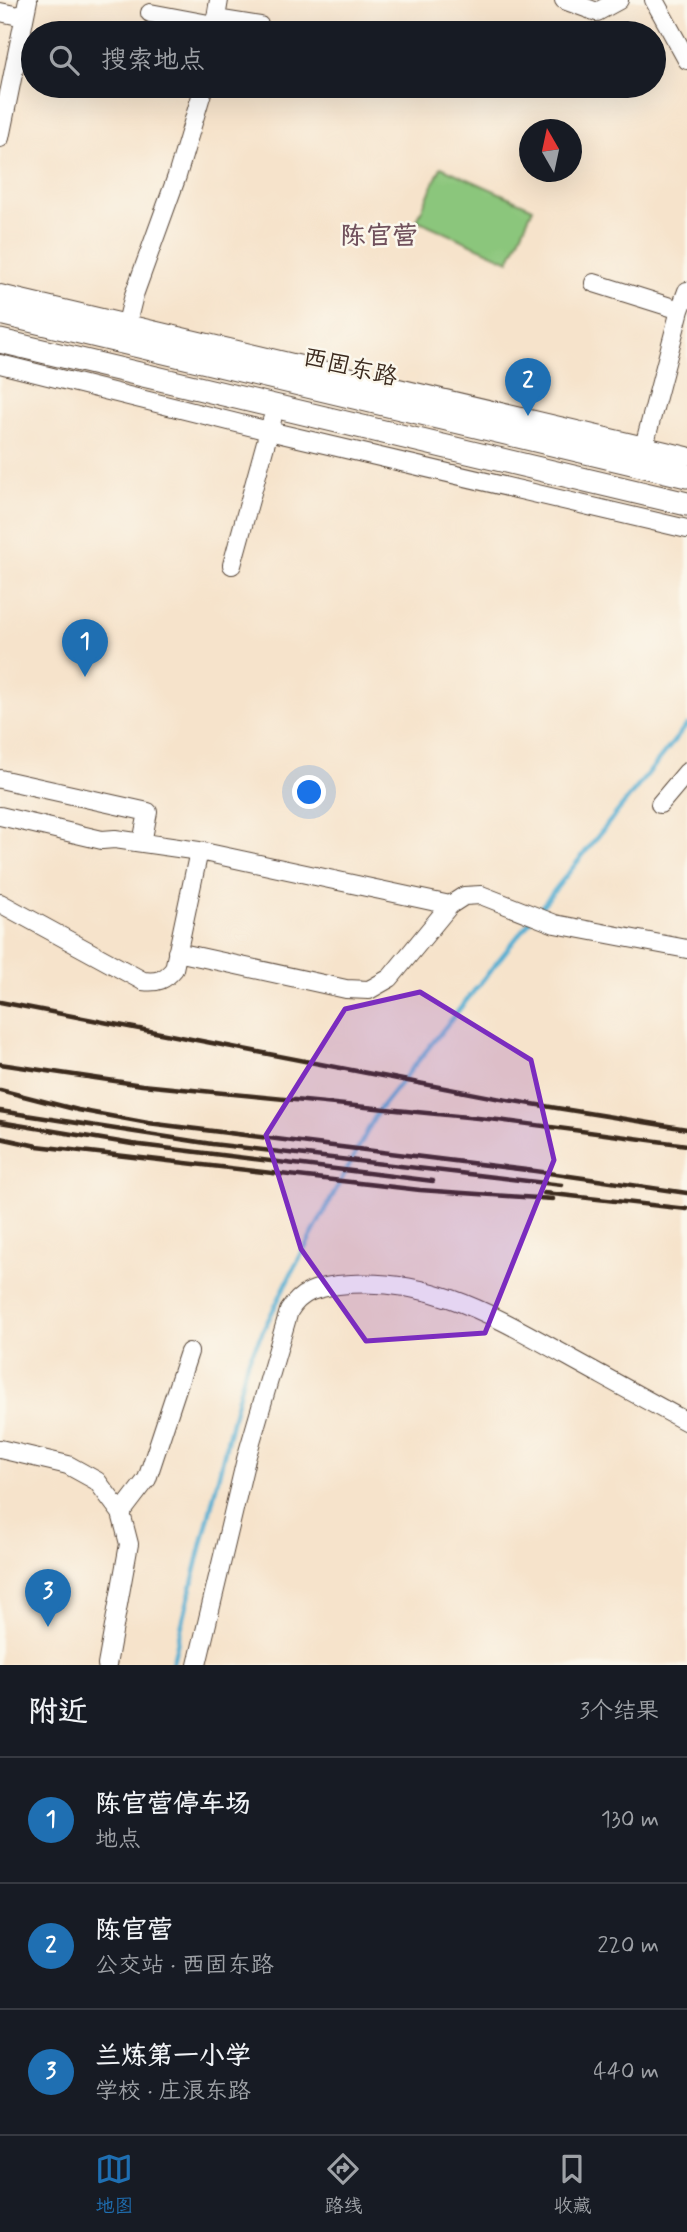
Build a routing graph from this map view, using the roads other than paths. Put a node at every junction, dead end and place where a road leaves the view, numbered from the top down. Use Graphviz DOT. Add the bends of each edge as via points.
graph roads {
  1 [pos="219,0"];
  2 [pos="564,0"];
  3 [pos="620,0"];
  4 [pos="654,0"];
  5 [pos="26,8"];
  6 [pos="0,12"];
  7 [pos="150,13"];
  8 [pos="189,21"];
  9 [pos="215,21"];
  10 [pos="666,21"];
  11 [pos="666,22"];
  12 [pos="21,33"];
  13 [pos="687,60"];
  14 [pos="200,98"];
  15 [pos="0,138"];
  16 [pos="594,282"];
  17 [pos="687,291"];
  18 [pos="0,294"];
  19 [pos="680,310"];
  20 [pos="0,313"];
  21 [pos="125,334"];
  22 [pos="0,341"];
  23 [pos="0,365"];
  24 [pos="274,406"];
  25 [pos="269,431"];
  26 [pos="644,446"];
  27 [pos="687,457"];
  28 [pos="687,476"];
  29 [pos="687,504"];
  30 [pos="687,529"];
  31 [pos="233,565"];
  32 [pos="687,772"];
  33 [pos="0,779"];
  34 [pos="660,804"];
  35 [pos="0,816"];
  36 [pos="142,843"];
  37 [pos="200,851"];
  38 [pos="0,904"];
  39 [pos="450,905"];
  40 [pos="687,948"];
  41 [pos="177,952"];
  42 [pos="189,1352"];
  43 [pos="687,1422"];
  44 [pos="0,1449"];
  45 [pos="121,1513"];
  46 [pos="107,1665"];
  47 [pos="197,1665"];
  1 -- 9 [label="street"];
  2 -- 3 [label="street" via="597,12"];
  4 -- 10 [label="street"];
  5 -- 6 [label="street"];
  7 -- 8 [label="street"];
  11 -- 13 [label="street"];
  12 -- 15 [label="street"];
  14 -- 21 [label="street"];
  16 -- 19 [label="street"];
  17 -- 19 [label="street"];
  18 -- 21 [label="street"];
  19 -- 26 [label="street"];
  20 -- 21 [label="main road, 西固东路"];
  21 -- 26 [label="street"];
  21 -- 28 [label="main road, 西固东路"];
  22 -- 24 [label="main road"];
  23 -- 25 [label="street"];
  24 -- 25 [label="street"];
  24 -- 29 [label="main road"];
  25 -- 30 [label="street"];
  25 -- 31 [label="street"];
  26 -- 27 [label="street"];
  32 -- 34 [label="street"];
  33 -- 36 [label="street" via="148,812"];
  35 -- 36 [label="street" via="102,840"];
  36 -- 37 [label="street"];
  37 -- 39 [label="street"];
  37 -- 41 [label="street"];
  38 -- 41 [label="street" via="143,981 161,981 168,976"];
  39 -- 40 [label="street" via="464,896 481,894 555,924"];
  39 -- 41 [label="street" via="390,978 369,990"];
  42 -- 45 [label="street" via="147,1479"];
  43 -- 47 [label="street" via="493,1315 449,1297 367,1282 311,1290 289,1311 246,1459"];
  44 -- 45 [label="street" via="68,1465 97,1480"];
  45 -- 46 [label="street" via="129,1544"];
}
